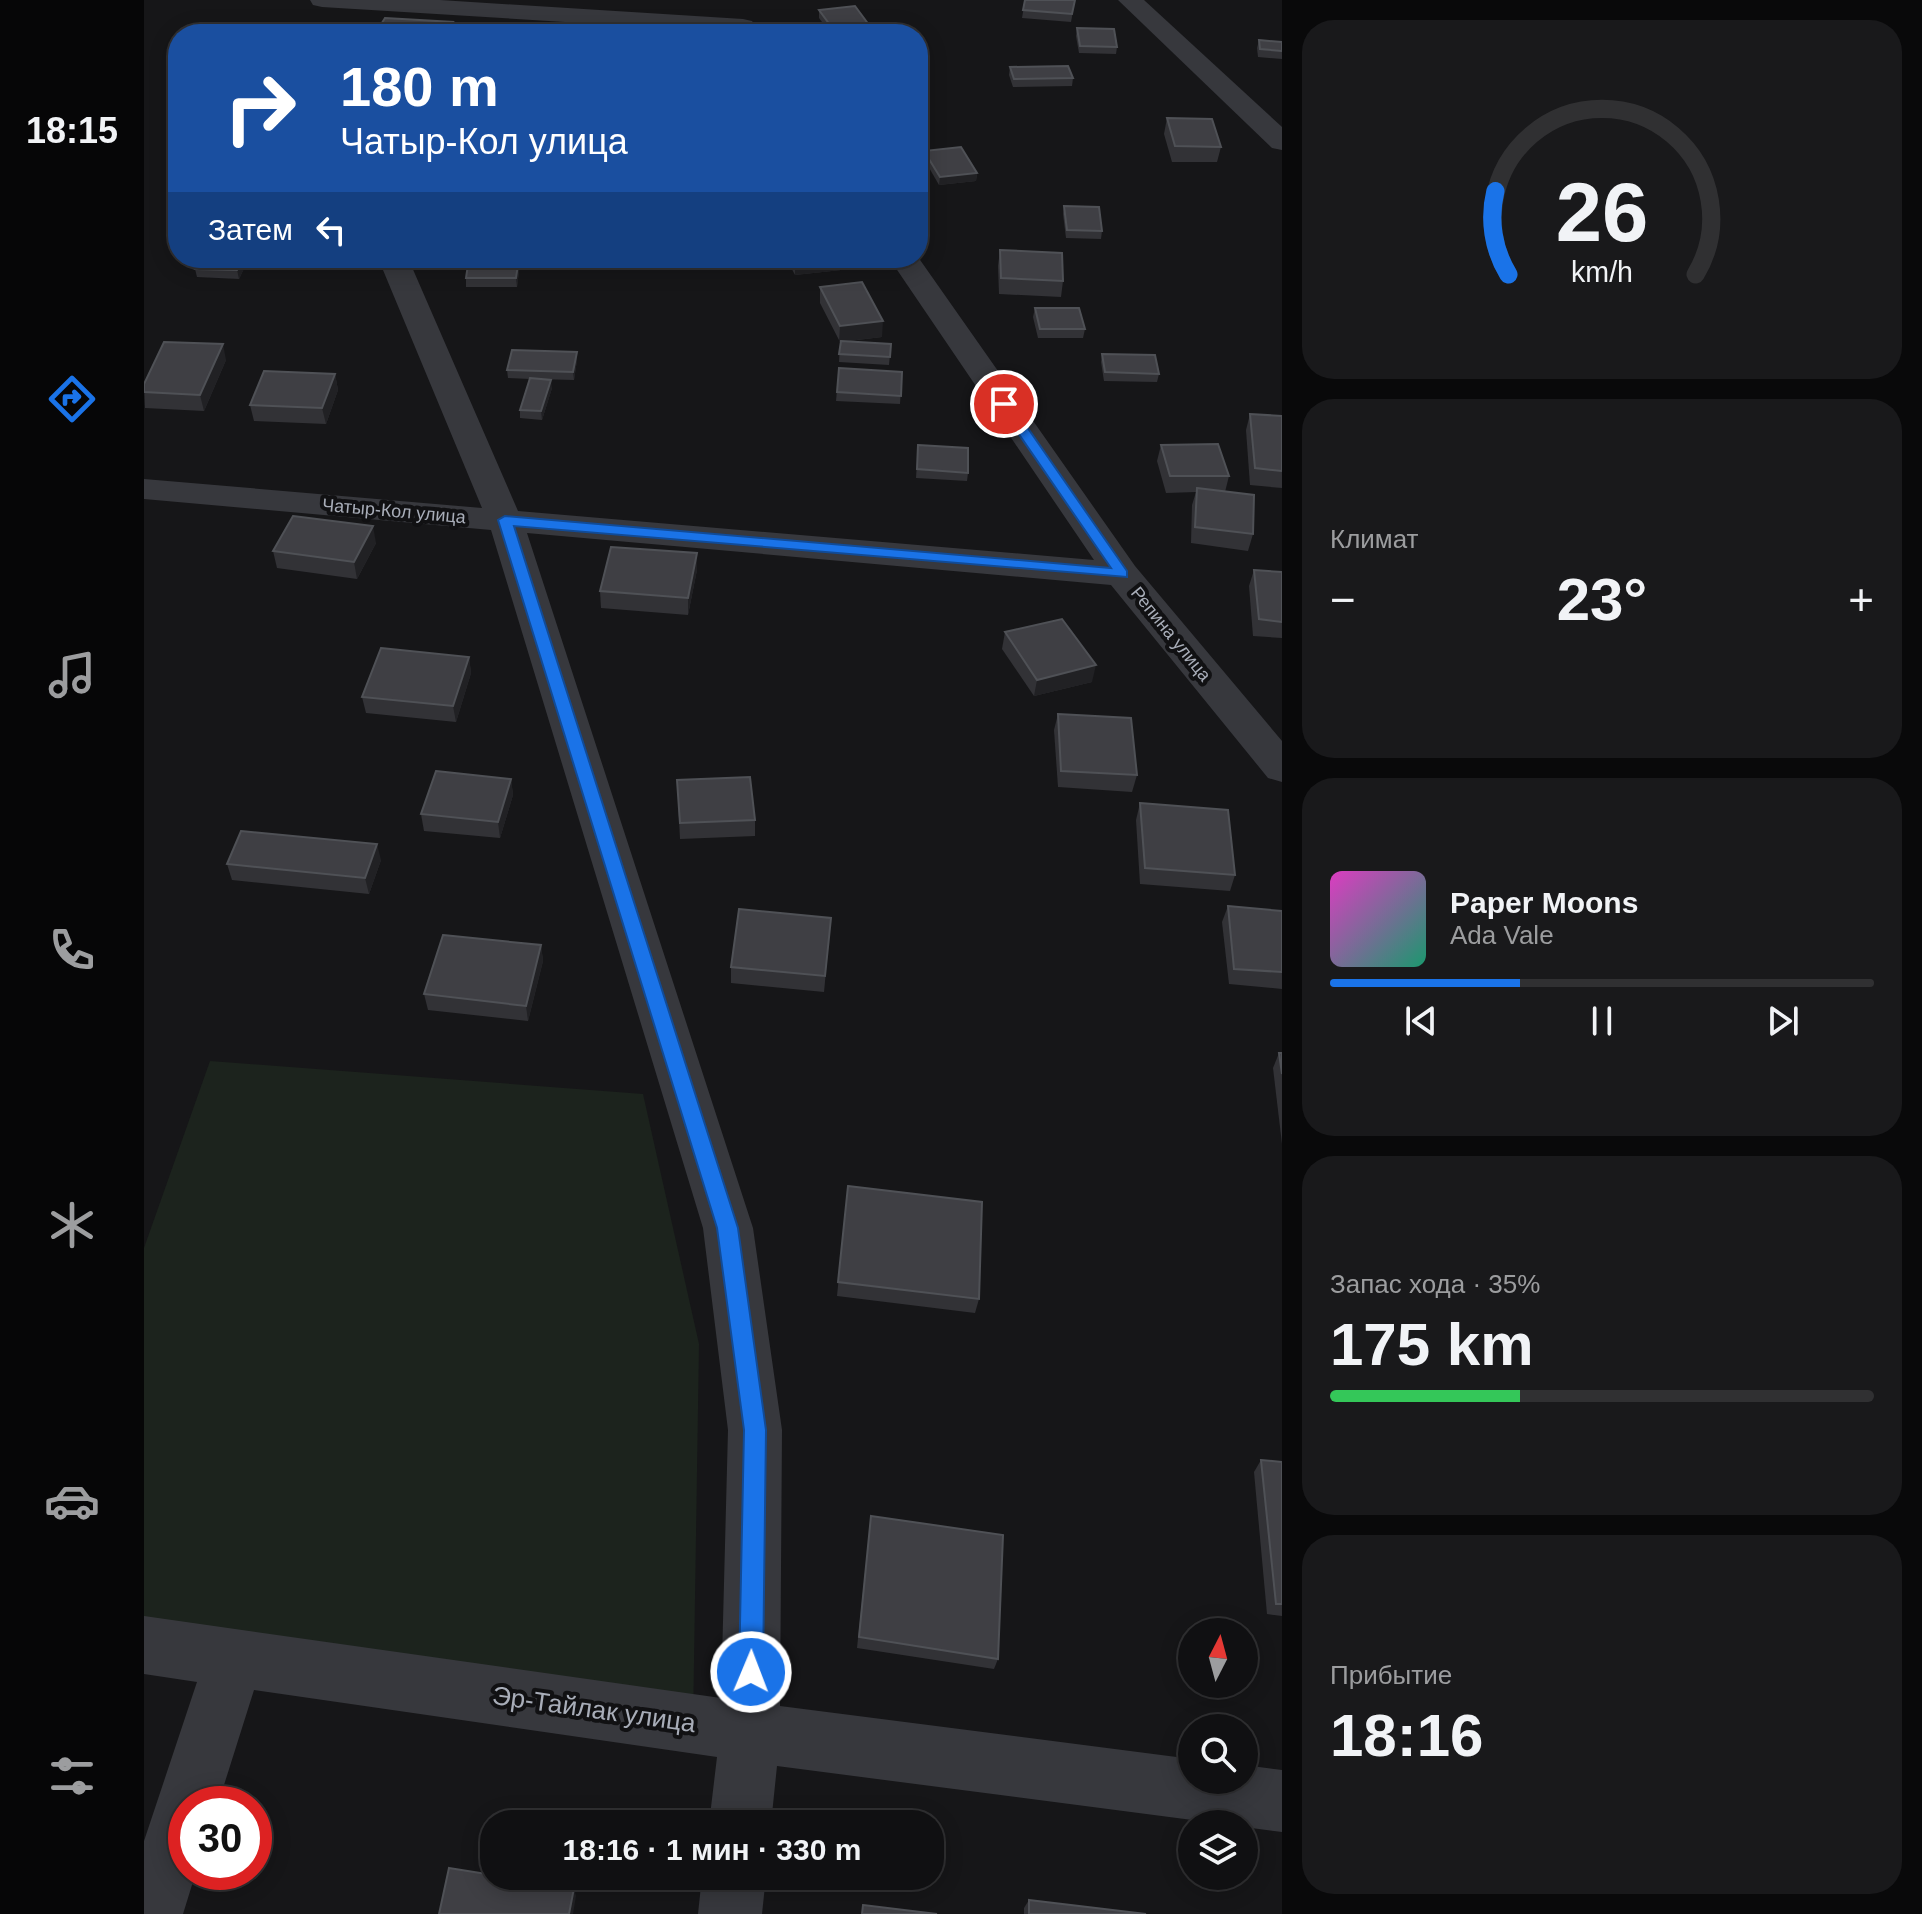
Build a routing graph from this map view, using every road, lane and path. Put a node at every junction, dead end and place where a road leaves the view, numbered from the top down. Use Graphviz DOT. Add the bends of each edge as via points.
graph roads {
  1 [pos="724,0"];
  2 [pos="1130,0"];
  3 [pos="320,8"];
  4 [pos="630,24"];
  5 [pos="742,24"];
  6 [pos="1282,142"];
  7 [pos="397,268"];
  8 [pos="911,268"];
  9 [pos="144,489"];
  10 [pos="505,520"];
  11 [pos="1122,574"];
  12 [pos="1282,768"];
  13 [pos="144,1645"];
  14 [pos="235,1657"];
  15 [pos="750,1732"];
  16 [pos="193,1786"];
  17 [pos="1282,1801"];
  18 [pos="742,1810"];
  19 [pos="168,1863"];
  20 [pos="733,1890"];
  21 [pos="151,1914"];
  22 [pos="730,1914"];
  1 -- 5 [label="street"];
  2 -- 6 [label="street"];
  3 -- 4 [label="street"];
  7 -- 10 [label="street"];
  8 -- 11 [label="street, Репина улица"];
  9 -- 10 [label="street, Чатыр-Кол улица"];
  10 -- 11 [label="street, Чатыр-Кол улица"];
  10 -- 15 [label="street" via="728,1228 755,1430"];
  11 -- 12 [label="street, Репина улица"];
  13 -- 14 [label="street, Эр-Тайлак улица"];
  14 -- 15 [label="street, Эр-Тайлак улица"];
  14 -- 16 [label="street"];
  15 -- 17 [label="street, Эр-Тайлак улица"];
  15 -- 18 [label="street"];
  19 -- 21 [label="street"];
  20 -- 22 [label="street"];
}
